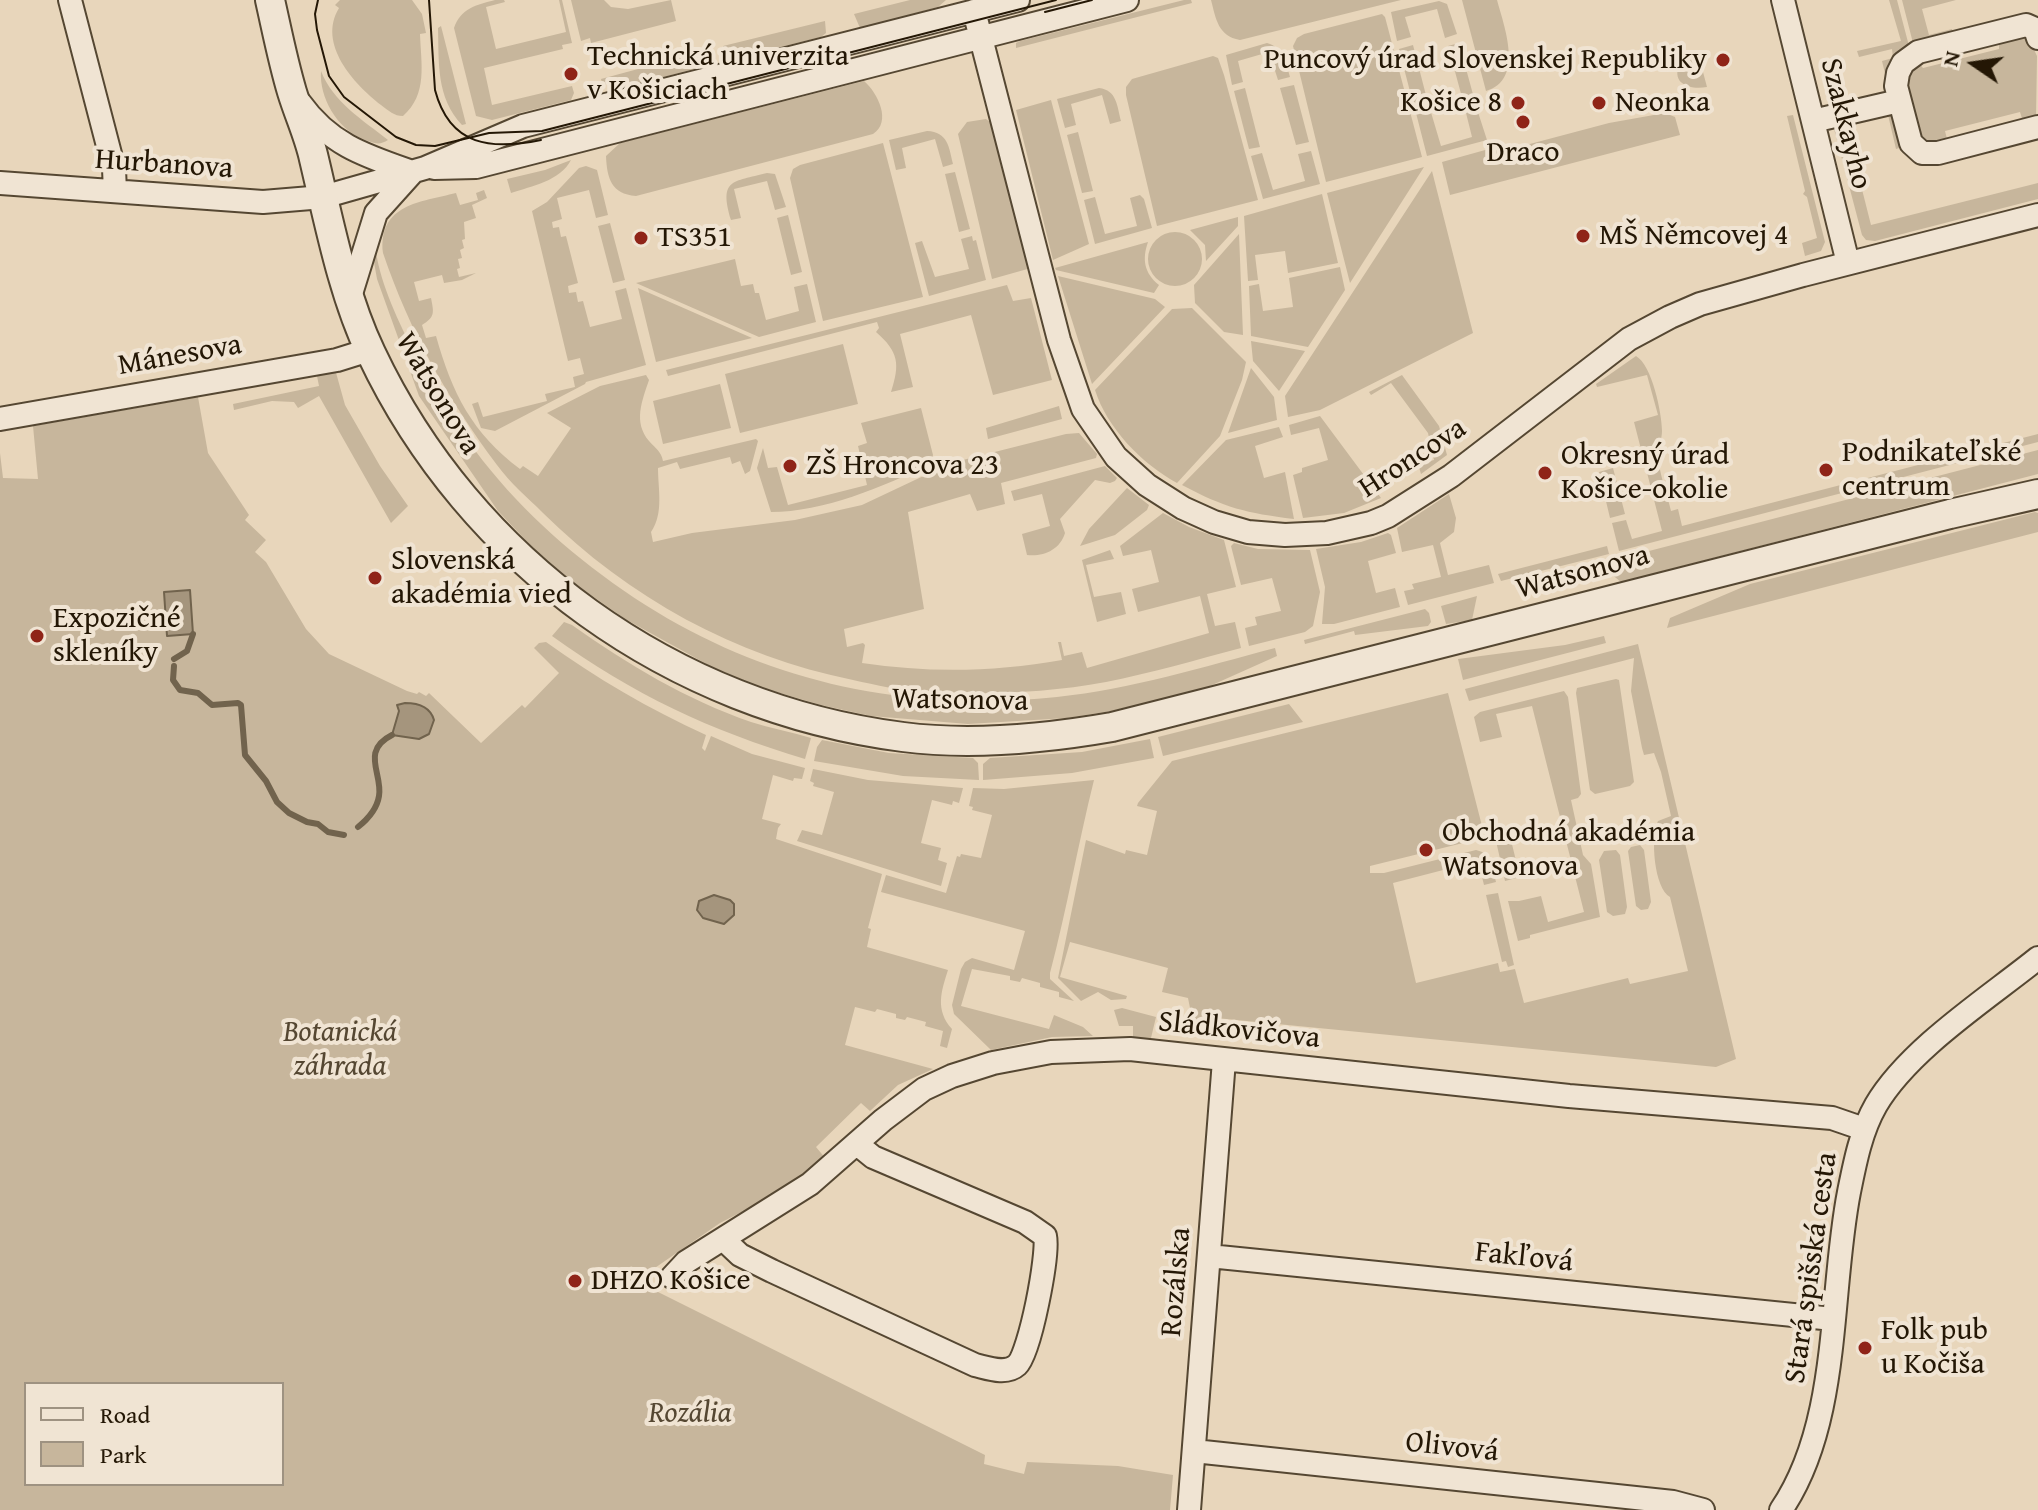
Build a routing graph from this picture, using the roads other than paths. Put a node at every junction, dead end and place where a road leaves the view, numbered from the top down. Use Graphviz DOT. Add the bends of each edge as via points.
graph roads {
  1 [pos="70,0"];
  2 [pos="270,0"];
  3 [pos="1018,0"];
  4 [pos="1127,0"];
  5 [pos="1783,0"];
  6 [pos="974,11"];
  7 [pos="981,37"];
  8 [pos="2038,38"];
  9 [pos="292,92"];
  10 [pos="1899,101"];
  11 [pos="1813,121"];
  12 [pos="2038,127"];
  13 [pos="418,170"];
  14 [pos="0,183"];
  15 [pos="115,191"];
  16 [pos="323,197"];
  17 [pos="2038,215"];
  18 [pos="1848,263"];
  19 [pos="350,297"];
  20 [pos="369,350"];
  21 [pos="0,419"];
  22 [pos="2038,494"];
  23 [pos="2038,958"];
  24 [pos="1224,1060"];
  25 [pos="1864,1129"];
  26 [pos="857,1144"];
  27 [pos="723,1239"];
  28 [pos="1209,1256"];
  29 [pos="672,1277"];
  30 [pos="1833,1319"];
  31 [pos="1194,1451"];
  32 [pos="1189,1510"];
  33 [pos="1703,1510"];
  34 [pos="1781,1510"];
  1 -- 15 [label="street" via="114,169"];
  2 -- 9 [label="street, Watsonova"];
  3 -- 6 [label="street"];
  4 -- 7 [label="street"];
  5 -- 11 [label="street, Szakkayho"];
  6 -- 7 [label="street, Hroncova"];
  6 -- 13 [label="street" via="531,124"];
  7 -- 13 [label="street" via="476,167"];
  7 -- 18 [label="street, Hroncova" via="1059,340 1083,409 1116,457 1147,485 1197,514 1248,532 1327,533 1388,516 1451,476 1648,328 1700,304"];
  8 -- 10 [label="street" via="2026,25 1913,53 1898,73"];
  9 -- 13 [label="street" via="343,145"];
  9 -- 16 [label="street, Watsonova"];
  10 -- 11 [label="street"];
  10 -- 12 [label="street" via="1911,143 1922,153"];
  11 -- 18 [label="street, Szakkayho"];
  13 -- 16 [label="street, Hurbanova"];
  13 -- 19 [label="street" via="376,213"];
  14 -- 15 [label="street, Hurbanova"];
  15 -- 16 [label="street, Hurbanova" via="263,202"];
  16 -- 19 [label="street, Watsonova"];
  17 -- 18 [label="street, Hroncova"];
  19 -- 20 [label="street, Watsonova"];
  20 -- 21 [label="street, Mánesova"];
  20 -- 22 [label="street, Watsonova" via="404,417 478,516 545,581 612,630 653,656 752,701 837,726 933,740 1047,737 1144,721"];
  23 -- 25 [label="street, Stará spišská cesta" via="1917,1056 1886,1090"];
  24 -- 25 [label="street, Sládkovičova" via="1832,1118"];
  24 -- 26 [label="street, Sládkovičova" via="1099,1048 1005,1060 924,1089"];
  24 -- 28 [label="street, Rozálska"];
  25 -- 30 [label="street, Stará spišská cesta" via="1845,1213"];
  26 -- 27 [label="street, Sládkovičova" via="810,1184"];
  26 -- 27 [label="street" via="873,1157 1033,1226 1045,1236 1046,1258 1032,1323 1016,1366 1002,1371 975,1365 740,1255"];
  27 -- 29 [label="street, Sládkovičova"];
  28 -- 30 [label="street, Fakľová"];
  28 -- 31 [label="street, Rozálska"];
  30 -- 34 [label="street, Stará spišská cesta" via="1817,1430"];
  31 -- 32 [label="street, Rozálska"];
  31 -- 33 [label="street, Olivová" via="1673,1502"];
}
